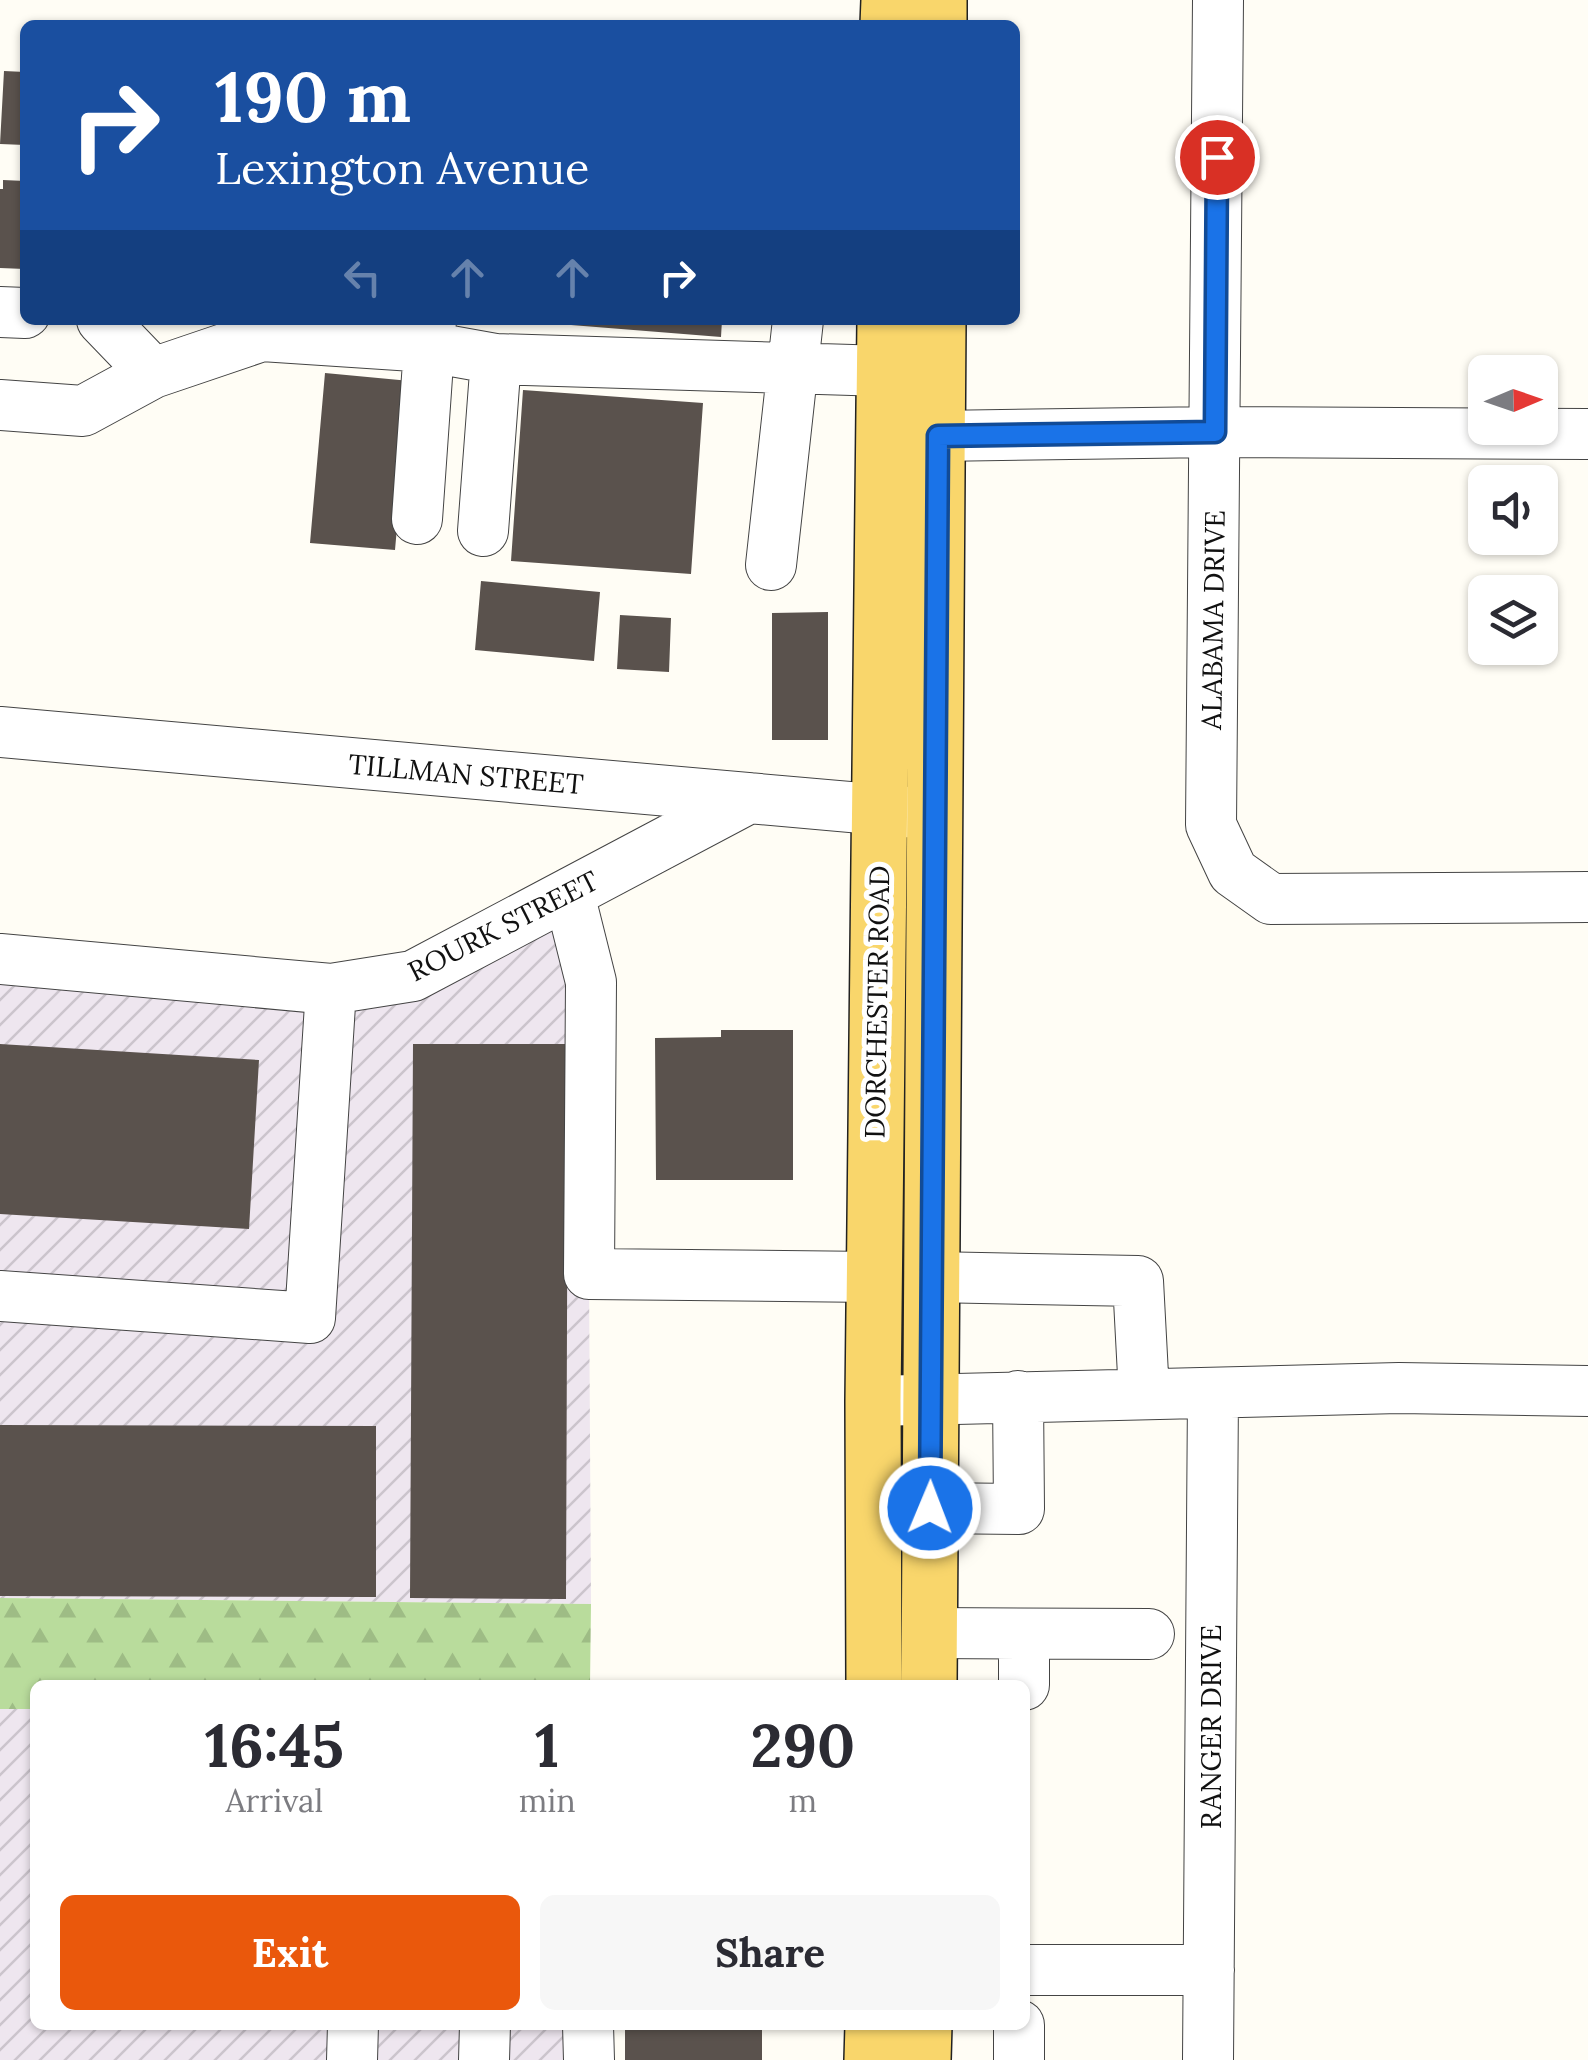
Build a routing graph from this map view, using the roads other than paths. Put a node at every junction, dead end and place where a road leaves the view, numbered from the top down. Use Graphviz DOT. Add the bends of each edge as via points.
graph roads {
  1 [pos="1218,0"];
  2 [pos="107,325"];
  3 [pos="938,325"];
  4 [pos="430,334"];
  5 [pos="796,344"];
  6 [pos="885,345"];
  7 [pos="496,360"];
  8 [pos="153,373"];
  9 [pos="0,404"];
  10 [pos="1215,432"];
  11 [pos="1588,434"];
  12 [pos="938,436"];
  13 [pos="417,519"];
  14 [pos="483,531"];
  15 [pos="772,566"];
  16 [pos="0,732"];
  17 [pos="749,798"];
  18 [pos="880,808"];
  19 [pos="933,815"];
  20 [pos="569,894"];
  21 [pos="1588,896"];
  22 [pos="0,959"];
  23 [pos="331,989"];
  24 [pos="874,1277"];
  25 [pos="932,1277"];
  26 [pos="0,1296"];
  27 [pos="1588,1390"];
  28 [pos="1144,1394"];
  29 [pos="1214,1394"];
  30 [pos="1018,1396"];
  31 [pos="932,1398"];
  32 [pos="873,1401"];
  33 [pos="930,1508"];
  34 [pos="1024,1634"];
  35 [pos="1148,1634"];
  36 [pos="929,1659"];
  37 [pos="874,1680"];
  38 [pos="1024,1680"];
  39 [pos="1030,1970"];
  40 [pos="1209,1970"];
  41 [pos="353,2030"];
  42 [pos="485,2030"];
  43 [pos="588,2030"];
  44 [pos="873,2030"];
  45 [pos="924,2030"];
  46 [pos="1020,2030"];
  47 [pos="352,2060"];
  48 [pos="484,2060"];
  49 [pos="589,2060"];
  50 [pos="872,2060"];
  51 [pos="924,2060"];
  52 [pos="1019,2060"];
  53 [pos="1208,2060"];
  1 -- 10 [label="street, ALABAMA DRIVE"];
  2 -- 8 [label="street"];
  3 -- 12 [label="main road, DORCHESTER ROAD"];
  4 -- 7 [label="street"];
  4 -- 8 [label="street" via="262,336"];
  4 -- 13 [label="street"];
  5 -- 6 [label="street"];
  5 -- 7 [label="street"];
  5 -- 15 [label="street"];
  6 -- 18 [label="main road, DORCHESTER ROAD"];
  7 -- 14 [label="street"];
  8 -- 9 [label="street" via="83,411"];
  10 -- 11 [label="street"];
  10 -- 12 [label="street"];
  10 -- 21 [label="street, ALABAMA DRIVE" via="1211,825 1233,872 1271,899"];
  12 -- 19 [label="main road, DORCHESTER ROAD"];
  16 -- 17 [label="street, TILLMAN STREET"];
  17 -- 18 [label="street, TILLMAN STREET"];
  17 -- 20 [label="street, ROURK STREET"];
  18 -- 19 [label="street, TILLMAN STREET"];
  18 -- 24 [label="main road, DORCHESTER ROAD"];
  19 -- 25 [label="main road, DORCHESTER ROAD"];
  20 -- 23 [label="street, ROURK STREET" via="413,976"];
  20 -- 24 [label="street" via="592,982 589,1274"];
  22 -- 23 [label="street, ROURK STREET"];
  23 -- 26 [label="street" via="310,1318"];
  24 -- 32 [label="main road, DORCHESTER ROAD"];
  25 -- 28 [label="street" via="1138,1280"];
  25 -- 31 [label="main road, DORCHESTER ROAD"];
  27 -- 29 [label="street"];
  28 -- 29 [label="street"];
  28 -- 30 [label="street"];
  29 -- 40 [label="street, RANGER DRIVE"];
  30 -- 31 [label="street"];
  30 -- 33 [label="street" via="1019,1508"];
  31 -- 32 [label="street"];
  31 -- 33 [label="main road, DORCHESTER ROAD"];
  32 -- 37 [label="main road, DORCHESTER ROAD"];
  33 -- 36 [label="main road, DORCHESTER ROAD"];
  34 -- 35 [label="street"];
  34 -- 36 [label="street"];
  34 -- 38 [label="street"];
  39 -- 40 [label="street"];
  40 -- 53 [label="street, RANGER DRIVE"];
  41 -- 47 [label="street"];
  42 -- 48 [label="street"];
  43 -- 49 [label="street"];
  44 -- 50 [label="main road"];
  45 -- 51 [label="main road"];
  46 -- 52 [label="street"];
}
